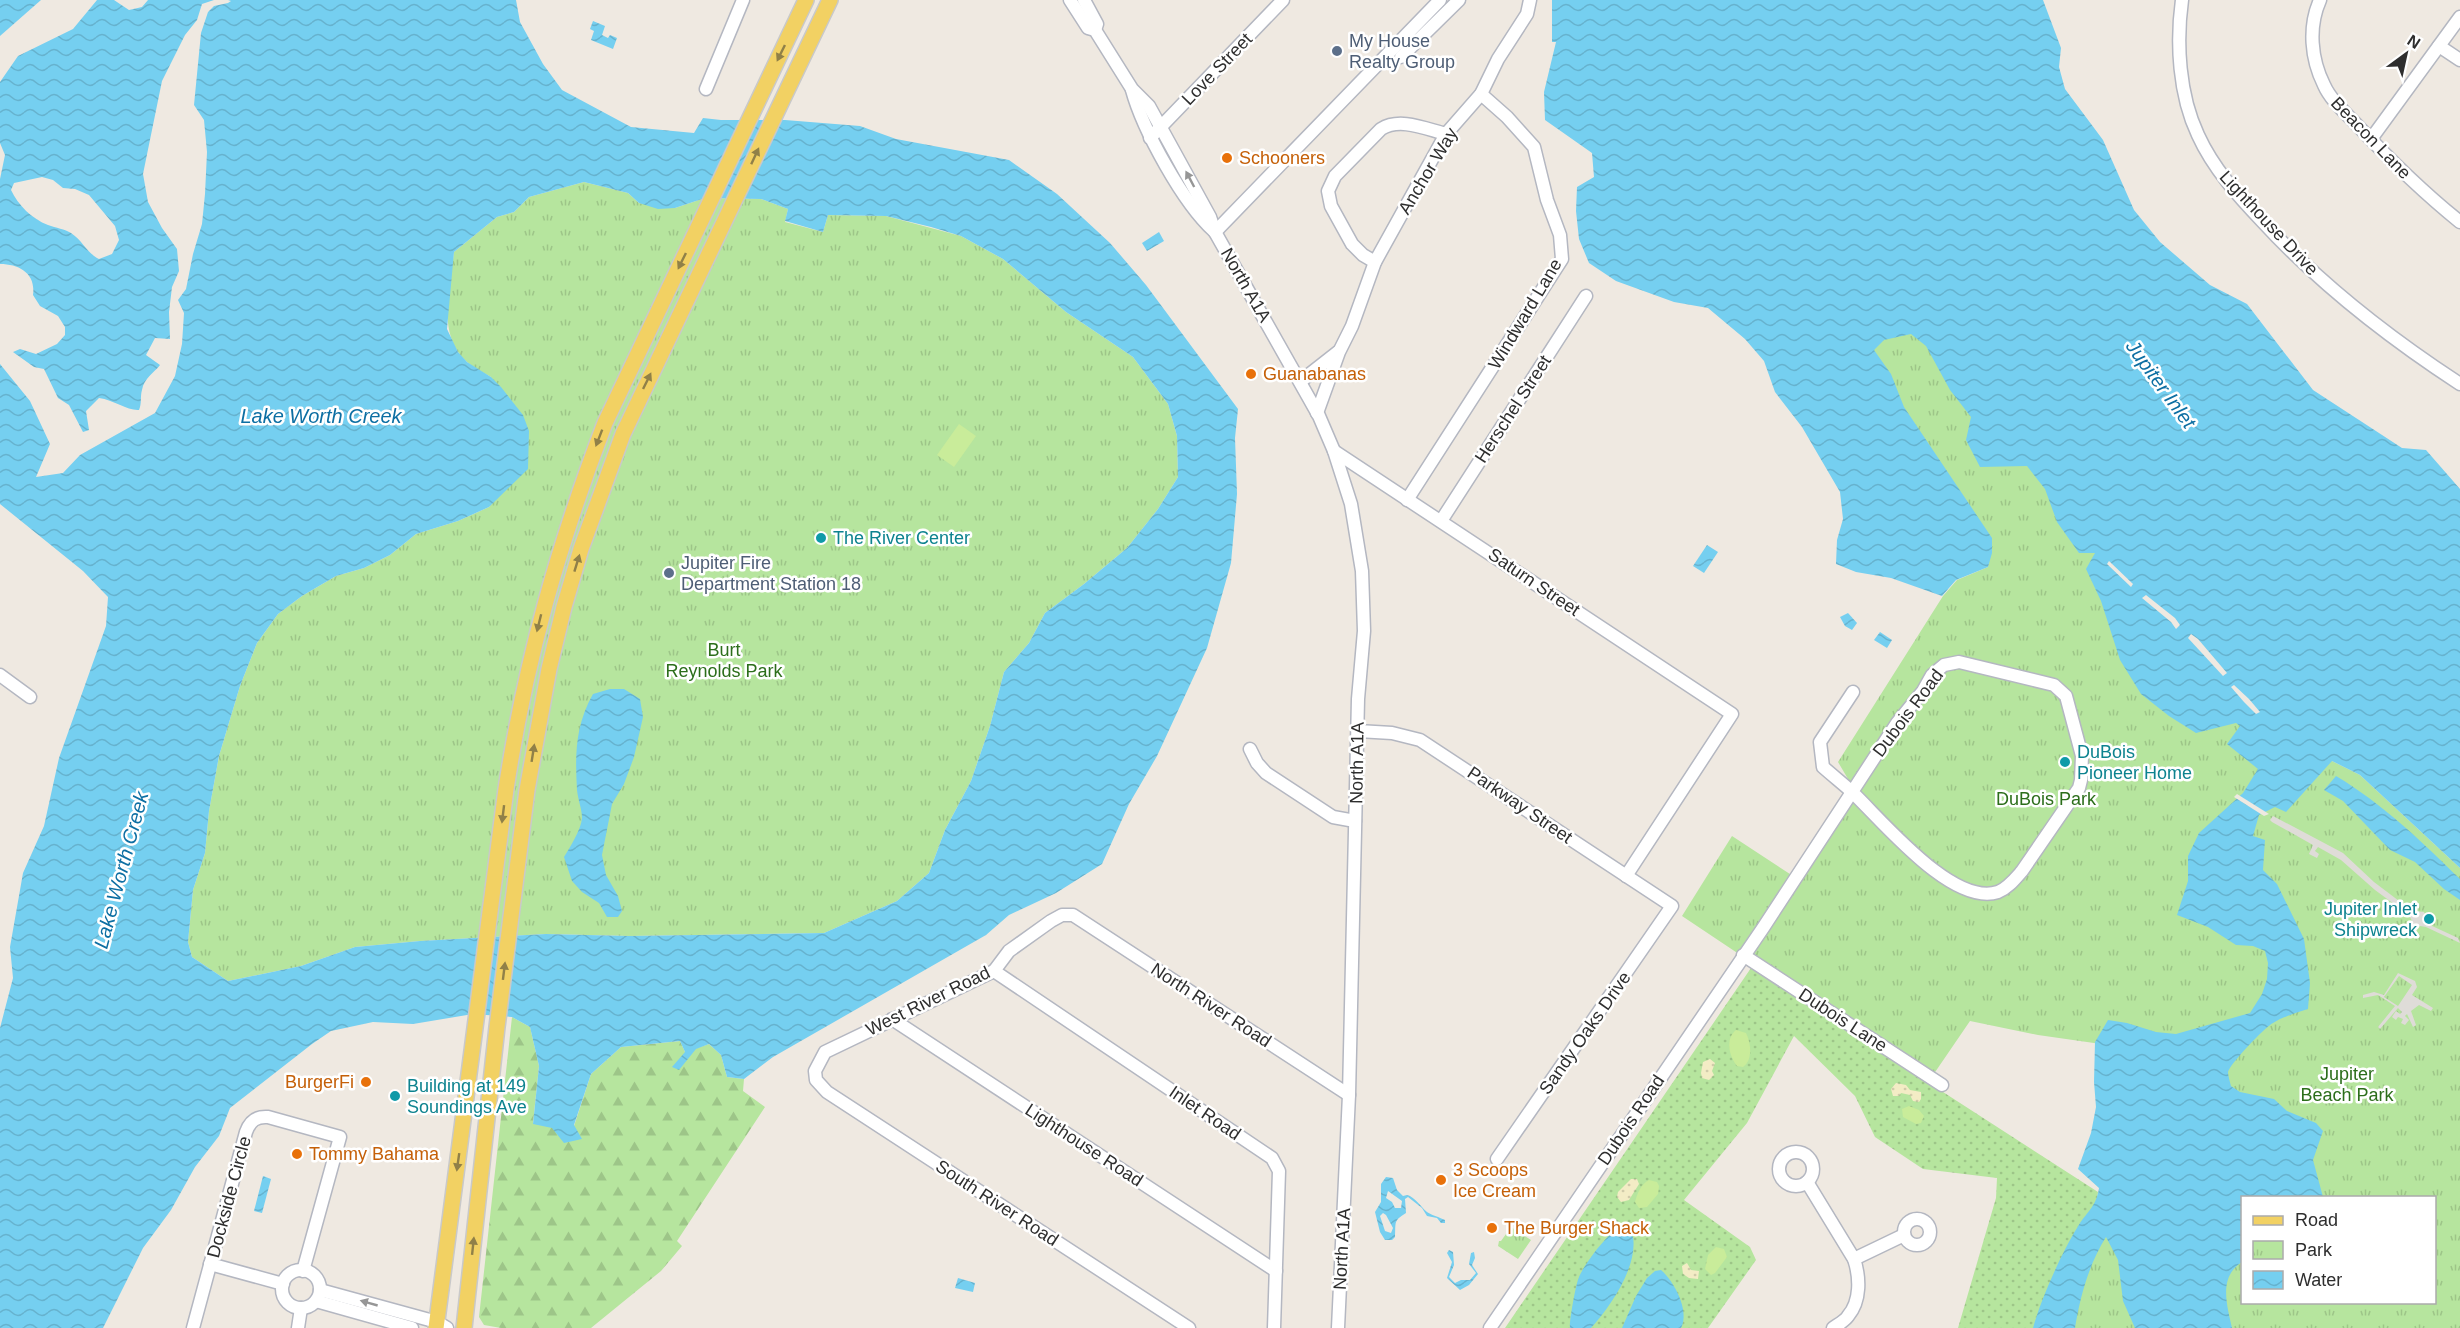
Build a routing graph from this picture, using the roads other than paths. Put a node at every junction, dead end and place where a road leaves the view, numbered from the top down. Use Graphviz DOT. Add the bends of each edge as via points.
graph roads {
  1 [pos="743,0"];
  2 [pos="806,0"];
  3 [pos="830,0"];
  4 [pos="1070,0"];
  5 [pos="1084,0"];
  6 [pos="1283,0"];
  7 [pos="1440,0"];
  8 [pos="1459,0"];
  9 [pos="1530,0"];
  10 [pos="2182,0"];
  11 [pos="2320,0"];
  12 [pos="2460,17"];
  13 [pos="1095,30"];
  14 [pos="2439,46"];
  15 [pos="1401,57"];
  16 [pos="2460,60"];
  17 [pos="706,89"];
  18 [pos="1132,89"];
  19 [pos="1481,94"];
  20 [pos="1161,127"];
  21 [pos="1446,134"];
  22 [pos="1150,138"];
  23 [pos="2371,139"];
  24 [pos="2460,222"];
  25 [pos="1215,232"];
  26 [pos="1375,262"];
  27 [pos="1586,296"];
  28 [pos="1339,352"];
  29 [pos="1301,381"];
  30 [pos="2460,384"];
  31 [pos="1317,413"];
  32 [pos="1334,451"];
  33 [pos="1407,500"];
  34 [pos="1441,521"];
  35 [pos="0,675"];
  36 [pos="1853,692"];
  37 [pos="30,697"];
  38 [pos="1358,731"];
  39 [pos="1250,749"];
  40 [pos="1852,792"];
  41 [pos="1355,821"];
  42 [pos="1626,876"];
  43 [pos="1672,906"];
  44 [pos="1072,915"];
  45 [pos="1743,955"];
  46 [pos="994,971"];
  47 [pos="892,1019"];
  48 [pos="815,1071"];
  49 [pos="1942,1085"];
  50 [pos="1349,1095"];
  51 [pos="1497,1159"];
  52 [pos="1807,1182"];
  53 [pos="1904,1235"];
  54 [pos="1854,1259"];
  55 [pos="210,1264"];
  56 [pos="303,1271"];
  57 [pos="1276,1271"];
  58 [pos="283,1284"];
  59 [pos="318,1295"];
  60 [pos="302,1308"];
  61 [pos="440,1326"];
  62 [pos="193,1328"];
  63 [pos="298,1328"];
  64 [pos="412,1328"];
  65 [pos="464,1328"];
  66 [pos="1189,1328"];
  67 [pos="1274,1328"];
  68 [pos="1338,1328"];
  69 [pos="1490,1328"];
  70 [pos="1833,1328"];
  1 -- 17 [label="street"];
  2 -- 61 [label="main road, one-way" via="605,423 544,600 515,728"];
  65 -- 3 [label="main road, one-way" via="511,915 537,730 564,607 623,434"];
  4 -- 13 [label="street, North A1A" via="1088,28"];
  5 -- 13 [label="street, North A1A" via="1097,24"];
  6 -- 20 [label="street, Love Street"];
  7 -- 25 [label="street"];
  8 -- 15 [label="street"];
  9 -- 19 [label="street, Anchor Way" via="1527,14"];
  10 -- 30 [label="street, Lighthouse Drive" via="2179,45 2186,100 2198,135 2220,171 2245,203 2311,270 2397,342"];
  11 -- 23 [label="street, Beacon Lane" via="2313,29 2317,70 2329,95"];
  12 -- 14 [label="street"];
  13 -- 18 [label="street, North A1A"];
  14 -- 16 [label="street"];
  14 -- 23 [label="street"];
  18 -- 20 [label="street, North A1A" via="1149,106"];
  18 -- 22 [label="street, North A1A"];
  19 -- 21 [label="street, Anchor Way"];
  19 -- 33 [label="street, Windward Lane" via="1534,147 1560,235 1562,259"];
  20 -- 22 [label="street, Love Street"];
  25 -- 20 [label="street, North A1A, one-way"];
  21 -- 26 [label="street, Anchor Way"];
  21 -- 26 [label="street" via="1404,124 1388,125 1330,183 1328,199 1347,234 1357,250"];
  22 -- 25 [label="street, North A1A" via="1201,219"];
  23 -- 24 [label="street, Beacon Lane"];
  25 -- 29 [label="street, North A1A"];
  26 -- 28 [label="street, Anchor Way"];
  27 -- 34 [label="street, Herschel Street"];
  28 -- 29 [label="street, Anchor Way"];
  28 -- 31 [label="street, Anchor Way"];
  29 -- 31 [label="street, North A1A"];
  31 -- 32 [label="street, North A1A"];
  32 -- 33 [label="street, Saturn Street"];
  32 -- 38 [label="street, North A1A" via="1351,504 1362,571 1364,631"];
  33 -- 34 [label="street, Saturn Street"];
  34 -- 42 [label="street, Saturn Street" via="1732,714"];
  35 -- 37 [label="street"];
  36 -- 40 [label="street" via="1820,742 1823,767"];
  38 -- 41 [label="street, North A1A"];
  38 -- 42 [label="street, Parkway Street" via="1420,740"];
  39 -- 41 [label="street" via="1266,773 1333,817"];
  40 -- 40 [label="street, Dubois Road" via="1897,723 1932,675 1944,665 1959,662 2054,685 2066,696 2082,756 2079,788 2022,871 1998,892 1967,889 1929,866"];
  40 -- 45 [label="street, Dubois Road"];
  41 -- 50 [label="street, North A1A"];
  42 -- 43 [label="street, Parkway Street"];
  43 -- 51 [label="street, Sandy Oaks Drive"];
  44 -- 46 [label="street, West River Road" via="1056,918 1009,951"];
  44 -- 50 [label="street, North River Road"];
  45 -- 49 [label="street, Dubois Lane"];
  45 -- 69 [label="street, Dubois Road"];
  46 -- 47 [label="street, West River Road"];
  46 -- 57 [label="street, Inlet Road" via="1272,1158 1280,1171"];
  47 -- 48 [label="street, West River Road" via="825,1052"];
  47 -- 57 [label="street, Lighthouse Road"];
  48 -- 66 [label="street, South River Road" via="816,1080 827,1092"];
  50 -- 68 [label="street, North A1A"];
  52 -- 54 [label="street"];
  53 -- 54 [label="street"];
  54 -- 70 [label="street" via="1859,1284 1856,1299 1848,1316"];
  55 -- 56 [label="street, Dockside Circle" via="246,1132 252,1121 268,1117 340,1137"];
  55 -- 58 [label="street"];
  55 -- 62 [label="street, Dockside Circle"];
  56 -- 58 [label="street" via="290,1274"];
  56 -- 59 [label="street" via="317,1278"];
  57 -- 67 [label="street, Inlet Road"];
  58 -- 60 [label="street" via="287,1302"];
  59 -- 60 [label="street" via="311,1305"];
  61 -- 59 [label="street, one-way"];
  59 -- 64 [label="street"];
  60 -- 63 [label="street"];
}
